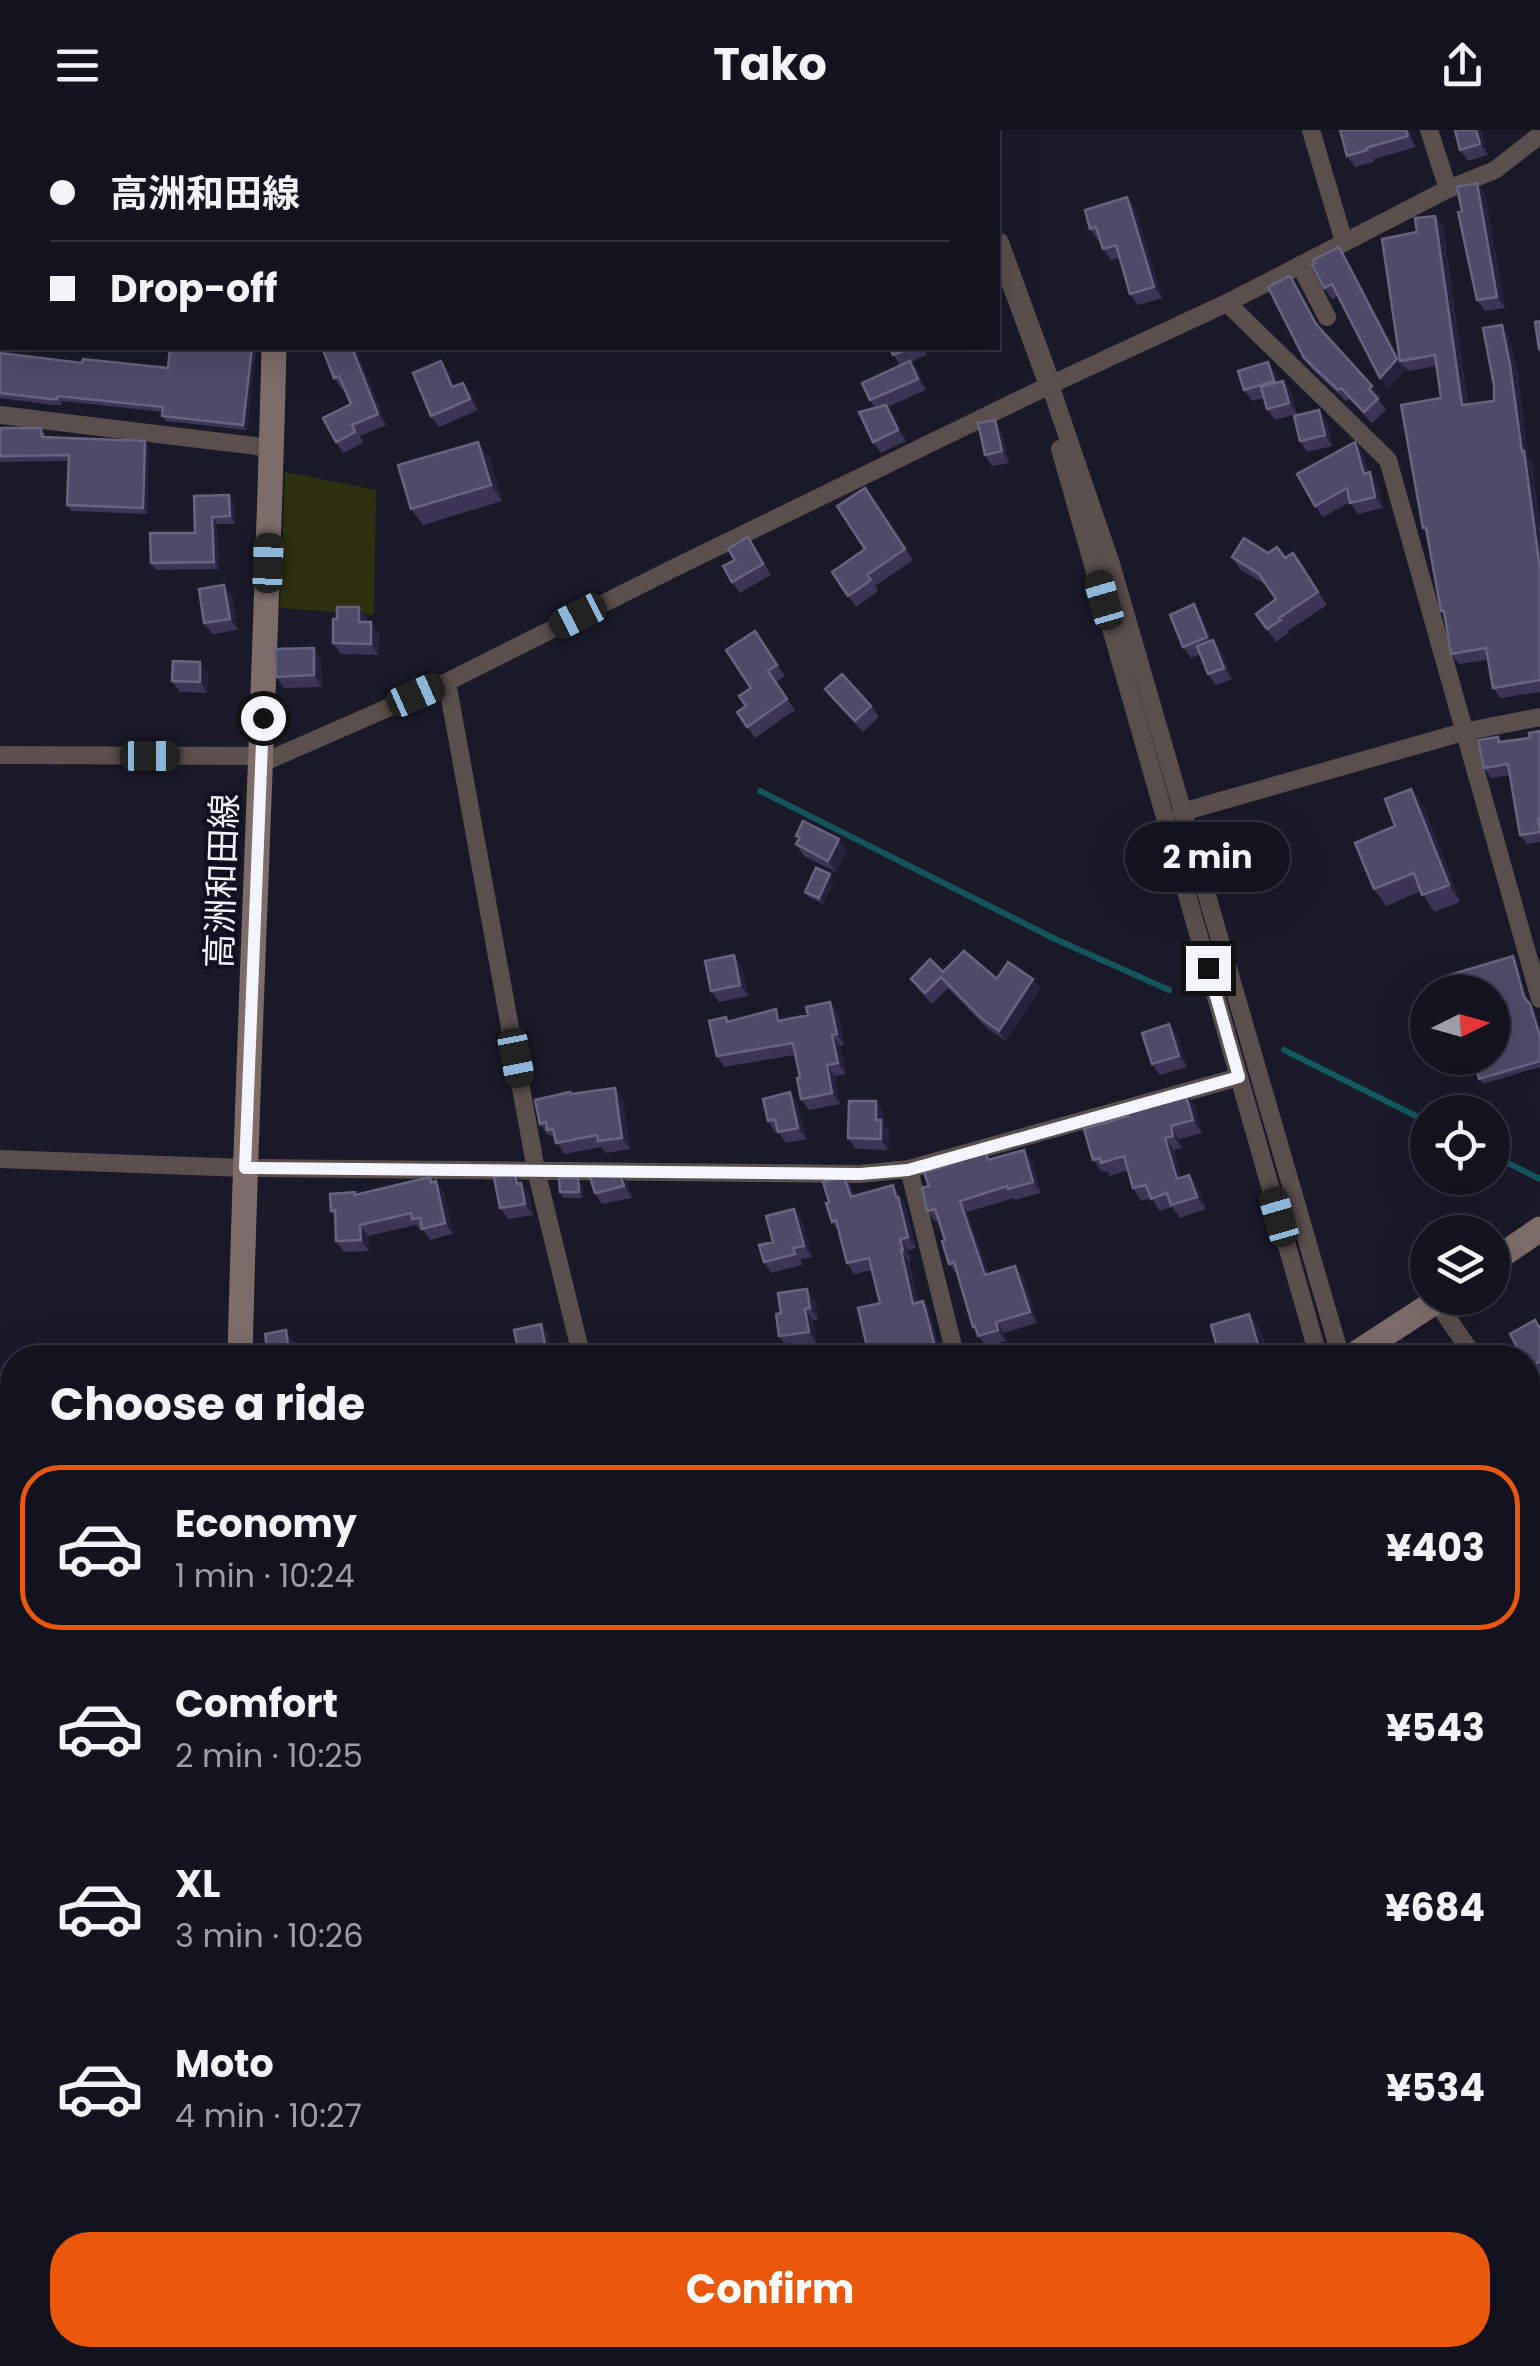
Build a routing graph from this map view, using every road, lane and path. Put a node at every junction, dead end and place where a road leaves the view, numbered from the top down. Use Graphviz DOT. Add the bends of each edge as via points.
graph roads {
  1 [pos="1311,130"];
  2 [pos="1429,130"];
  3 [pos="1540,135"];
  4 [pos="1448,189"];
  5 [pos="1344,242"];
  6 [pos="1000,248"];
  7 [pos="1300,266"];
  8 [pos="1228,303"];
  9 [pos="1327,317"];
  10 [pos="274,350"];
  11 [pos="1050,385"];
  12 [pos="0,415"];
  13 [pos="272,448"];
  14 [pos="448,682"];
  15 [pos="1540,718"];
  16 [pos="1463,732"];
  17 [pos="0,754"];
  18 [pos="262,760"];
  19 [pos="1182,812"];
  20 [pos="1540,999"];
  21 [pos="1239,1077"];
  22 [pos="0,1159"];
  23 [pos="245,1168"];
  24 [pos="536,1170"];
  25 [pos="908,1170"];
  26 [pos="1540,1230"];
  27 [pos="1510,1250"];
  28 [pos="1415,1315"];
  29 [pos="1449,1315"];
  30 [pos="240,1345"];
  31 [pos="579,1345"];
  32 [pos="953,1345"];
  33 [pos="1315,1345"];
  34 [pos="1337,1345"];
  35 [pos="1369,1345"];
  36 [pos="1467,1345"];
  1 -- 5 [label="street"];
  2 -- 4 [label="street"];
  3 -- 4 [label="street" via="1495,170"];
  4 -- 5 [label="street"];
  5 -- 7 [label="street"];
  6 -- 11 [label="street"];
  7 -- 8 [label="street"];
  7 -- 9 [label="street"];
  8 -- 11 [label="street"];
  8 -- 16 [label="street" via="1388,460"];
  10 -- 13 [label="main road, 高洲和田線"];
  11 -- 14 [label="street"];
  11 -- 19 [label="street" via="1111,564"];
  11 -- 21 [label="street" via="1050,412"];
  12 -- 13 [label="street"];
  13 -- 18 [label="main road, 高洲和田線"];
  14 -- 18 [label="street"];
  14 -- 24 [label="street"];
  15 -- 16 [label="street"];
  16 -- 19 [label="street"];
  16 -- 20 [label="street"];
  17 -- 18 [label="street"];
  18 -- 23 [label="main road, 高洲和田線"];
  19 -- 34 [label="street"];
  21 -- 25 [label="street"];
  21 -- 33 [label="street"];
  22 -- 23 [label="street"];
  23 -- 24 [label="street"];
  23 -- 30 [label="main road, 高洲和田線"];
  24 -- 25 [label="street"];
  24 -- 31 [label="street"];
  25 -- 32 [label="street"];
  26 -- 27 [label="main road"];
  28 -- 35 [label="main road"];
  29 -- 36 [label="street"];
}
